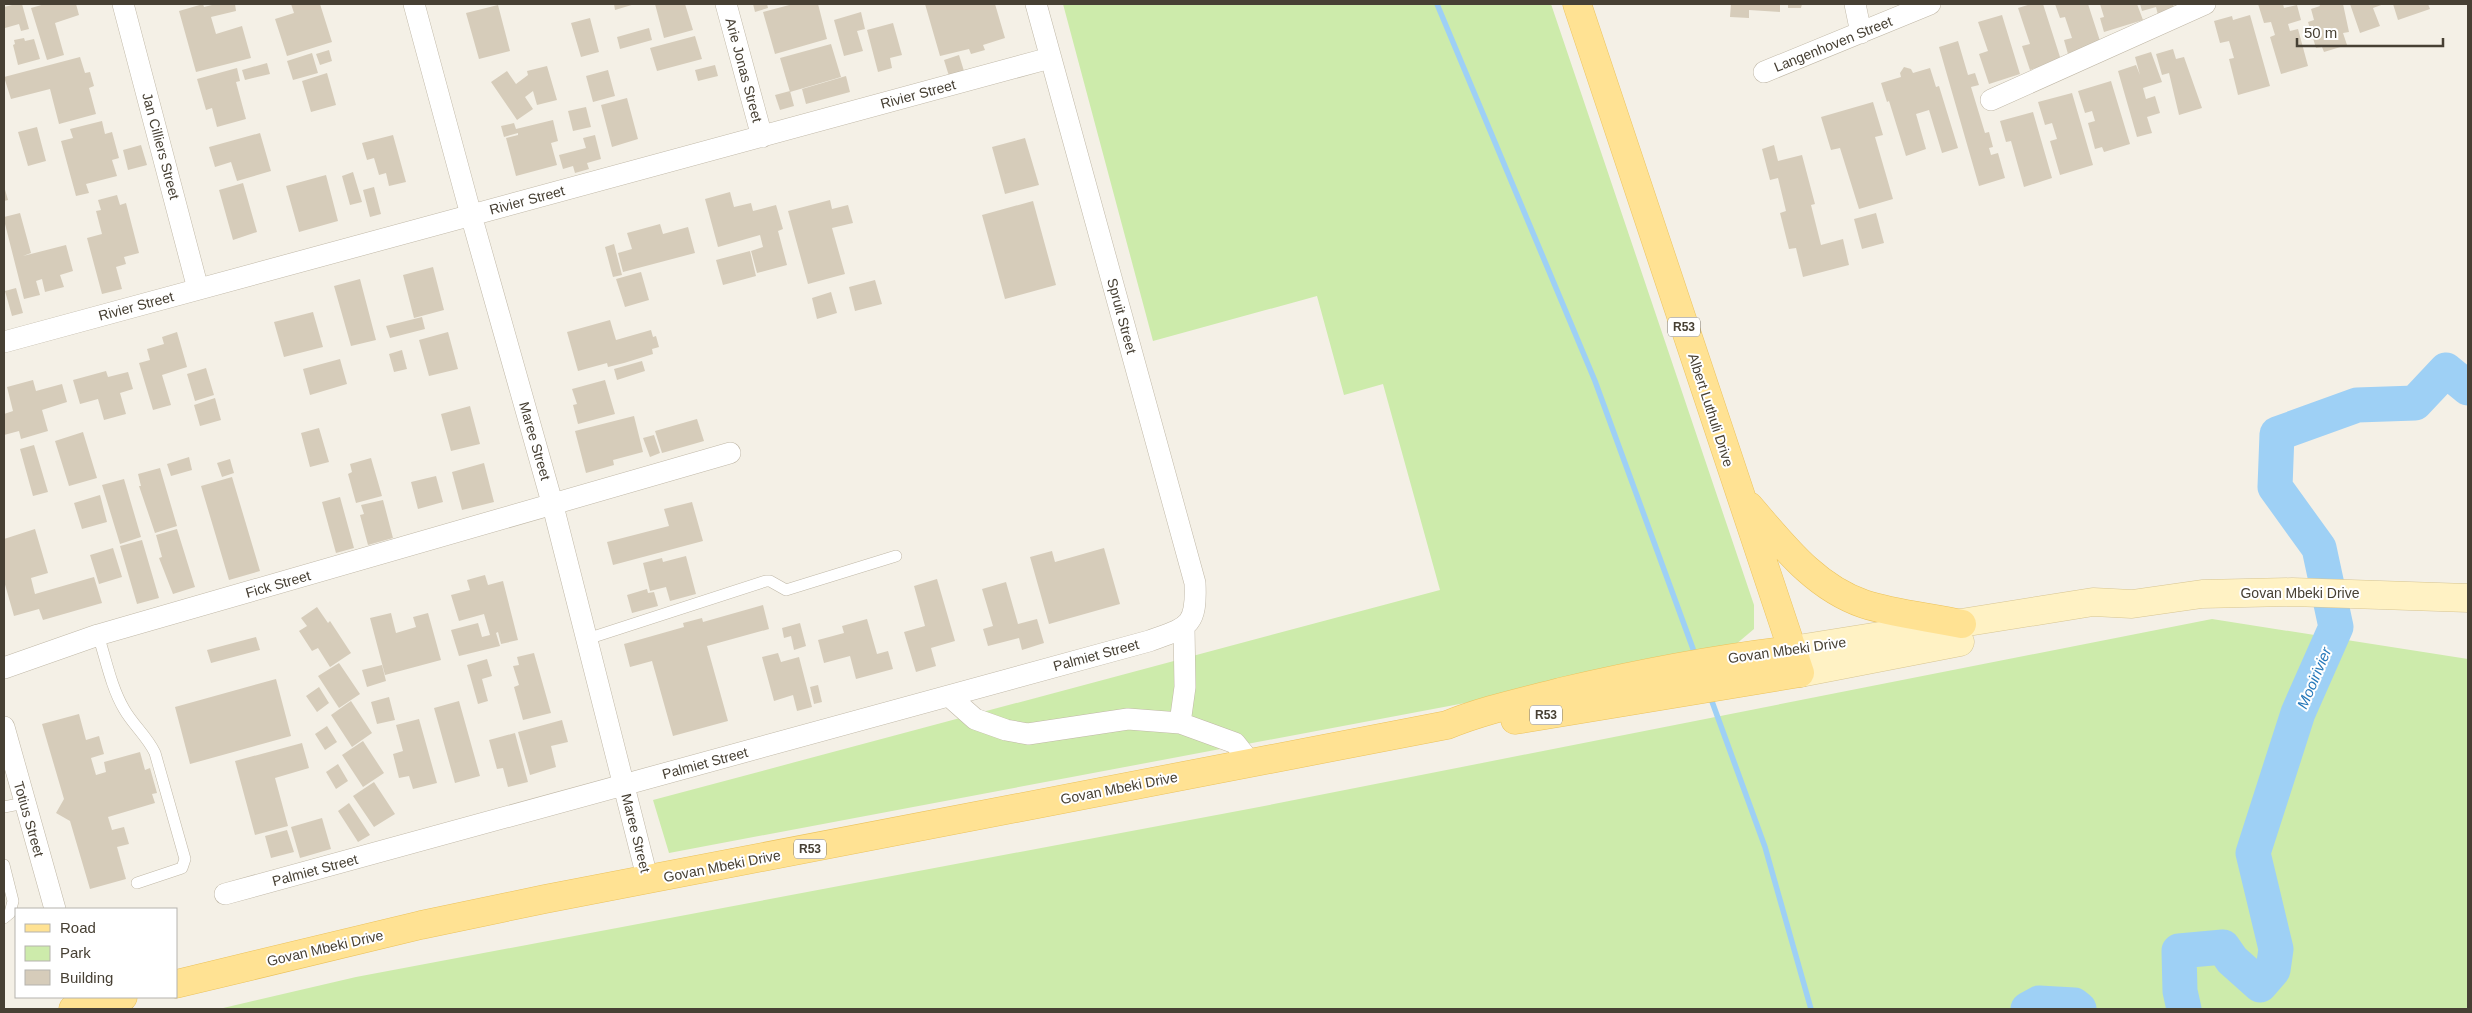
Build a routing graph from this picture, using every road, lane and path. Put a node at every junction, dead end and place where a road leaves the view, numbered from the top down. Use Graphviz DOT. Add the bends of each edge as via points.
graph roads {
  1 [pos="123,4"];
  2 [pos="414,4"];
  3 [pos="726,4"];
  4 [pos="1036,4"];
  5 [pos="1577,4"];
  6 [pos="1855,4"];
  7 [pos="1930,4"];
  8 [pos="2196,5"];
  9 [pos="1861,33"];
  10 [pos="1050,58"];
  11 [pos="1764,72"];
  12 [pos="1991,100"];
  13 [pos="762,136"];
  14 [pos="471,216"];
  15 [pos="198,289"];
  16 [pos="4,342"];
  17 [pos="730,454"];
  18 [pos="1740,496"];
  19 [pos="553,506"];
  20 [pos="896,556"];
  21 [pos="2468,598"];
  22 [pos="2132,604"];
  23 [pos="1962,624"];
  24 [pos="1184,627"];
  25 [pos="98,635"];
  26 [pos="587,639"];
  27 [pos="1796,662"];
  28 [pos="4,668"];
  29 [pos="949,696"];
  30 [pos="1180,723"];
  31 [pos="4,728"];
  32 [pos="1251,763"];
  33 [pos="624,785"];
  34 [pos="14,805"];
  35 [pos="4,865"];
  36 [pos="648,881"];
  37 [pos="137,883"];
  38 [pos="225,894"];
  39 [pos="55,908"];
  40 [pos="4,918"];
  41 [pos="178,984"];
  42 [pos="117,998"];
  43 [pos="79,1004"];
  1 -- 15 [label="street, Jan Cilliers Street"];
  2 -- 14 [label="street, Maree Street"];
  3 -- 13 [label="street, Arie Jonas Street"];
  4 -- 10 [label="street, Spruit Street"];
  5 -- 18 [label="main road, Albert Luthuli Drive / R53"];
  6 -- 9 [label="street"];
  7 -- 9 [label="street, Langenhoven Street"];
  8 -- 12 [label="street"];
  9 -- 11 [label="street, Langenhoven Street"];
  10 -- 13 [label="street, Rivier Street"];
  10 -- 24 [label="street, Spruit Street" via="1195,583 1194,615"];
  13 -- 14 [label="street, Rivier Street"];
  14 -- 15 [label="street, Rivier Street"];
  14 -- 19 [label="street, Maree Street"];
  15 -- 16 [label="street, Rivier Street"];
  17 -- 19 [label="street, Fick Street"];
  18 -- 23 [label="main road" via="1799,564 1833,590 1864,604"];
  18 -- 27 [label="main road, Albert Luthuli Drive / R53"];
  19 -- 25 [label="street, Fick Street"];
  19 -- 26 [label="street, Maree Street"];
  20 -- 26 [label="lane" via="786,590 766,581"];
  21 -- 22 [label="street, Govan Mbeki Drive" via="2292,592 2202,594"];
  22 -- 23 [label="street, Govan Mbeki Drive" via="2093,602"];
  22 -- 27 [label="street, Govan Mbeki Drive" via="2098,616"];
  23 -- 27 [label="street, Govan Mbeki Drive"];
  24 -- 29 [label="street, Palmiet Street" via="1149,641"];
  24 -- 30 [label="street" via="1185,687"];
  25 -- 28 [label="street, Fick Street"];
  25 -- 37 [label="lane" via="122,707 156,753 185,859 182,868"];
  26 -- 33 [label="street, Maree Street"];
  27 -- 32 [label="main road, Govan Mbeki Drive / R53" via="1722,671 1478,713 1447,724"];
  29 -- 30 [label="street" via="975,718 1006,730 1028,734 1128,719"];
  29 -- 33 [label="street, Palmiet Street"];
  30 -- 32 [label="street" via="1235,743"];
  31 -- 34 [label="street, Totius Street"];
  32 -- 36 [label="main road, Govan Mbeki Drive / R53"];
  33 -- 36 [label="street, Maree Street"];
  33 -- 38 [label="street, Palmiet Street"];
  34 -- 39 [label="street, Totius Street"];
  35 -- 40 [label="lane" via="13,902 10,913"];
  36 -- 41 [label="main road, Govan Mbeki Drive / R53" via="422,925"];
  42 -- 43 [label="main road"];
}
